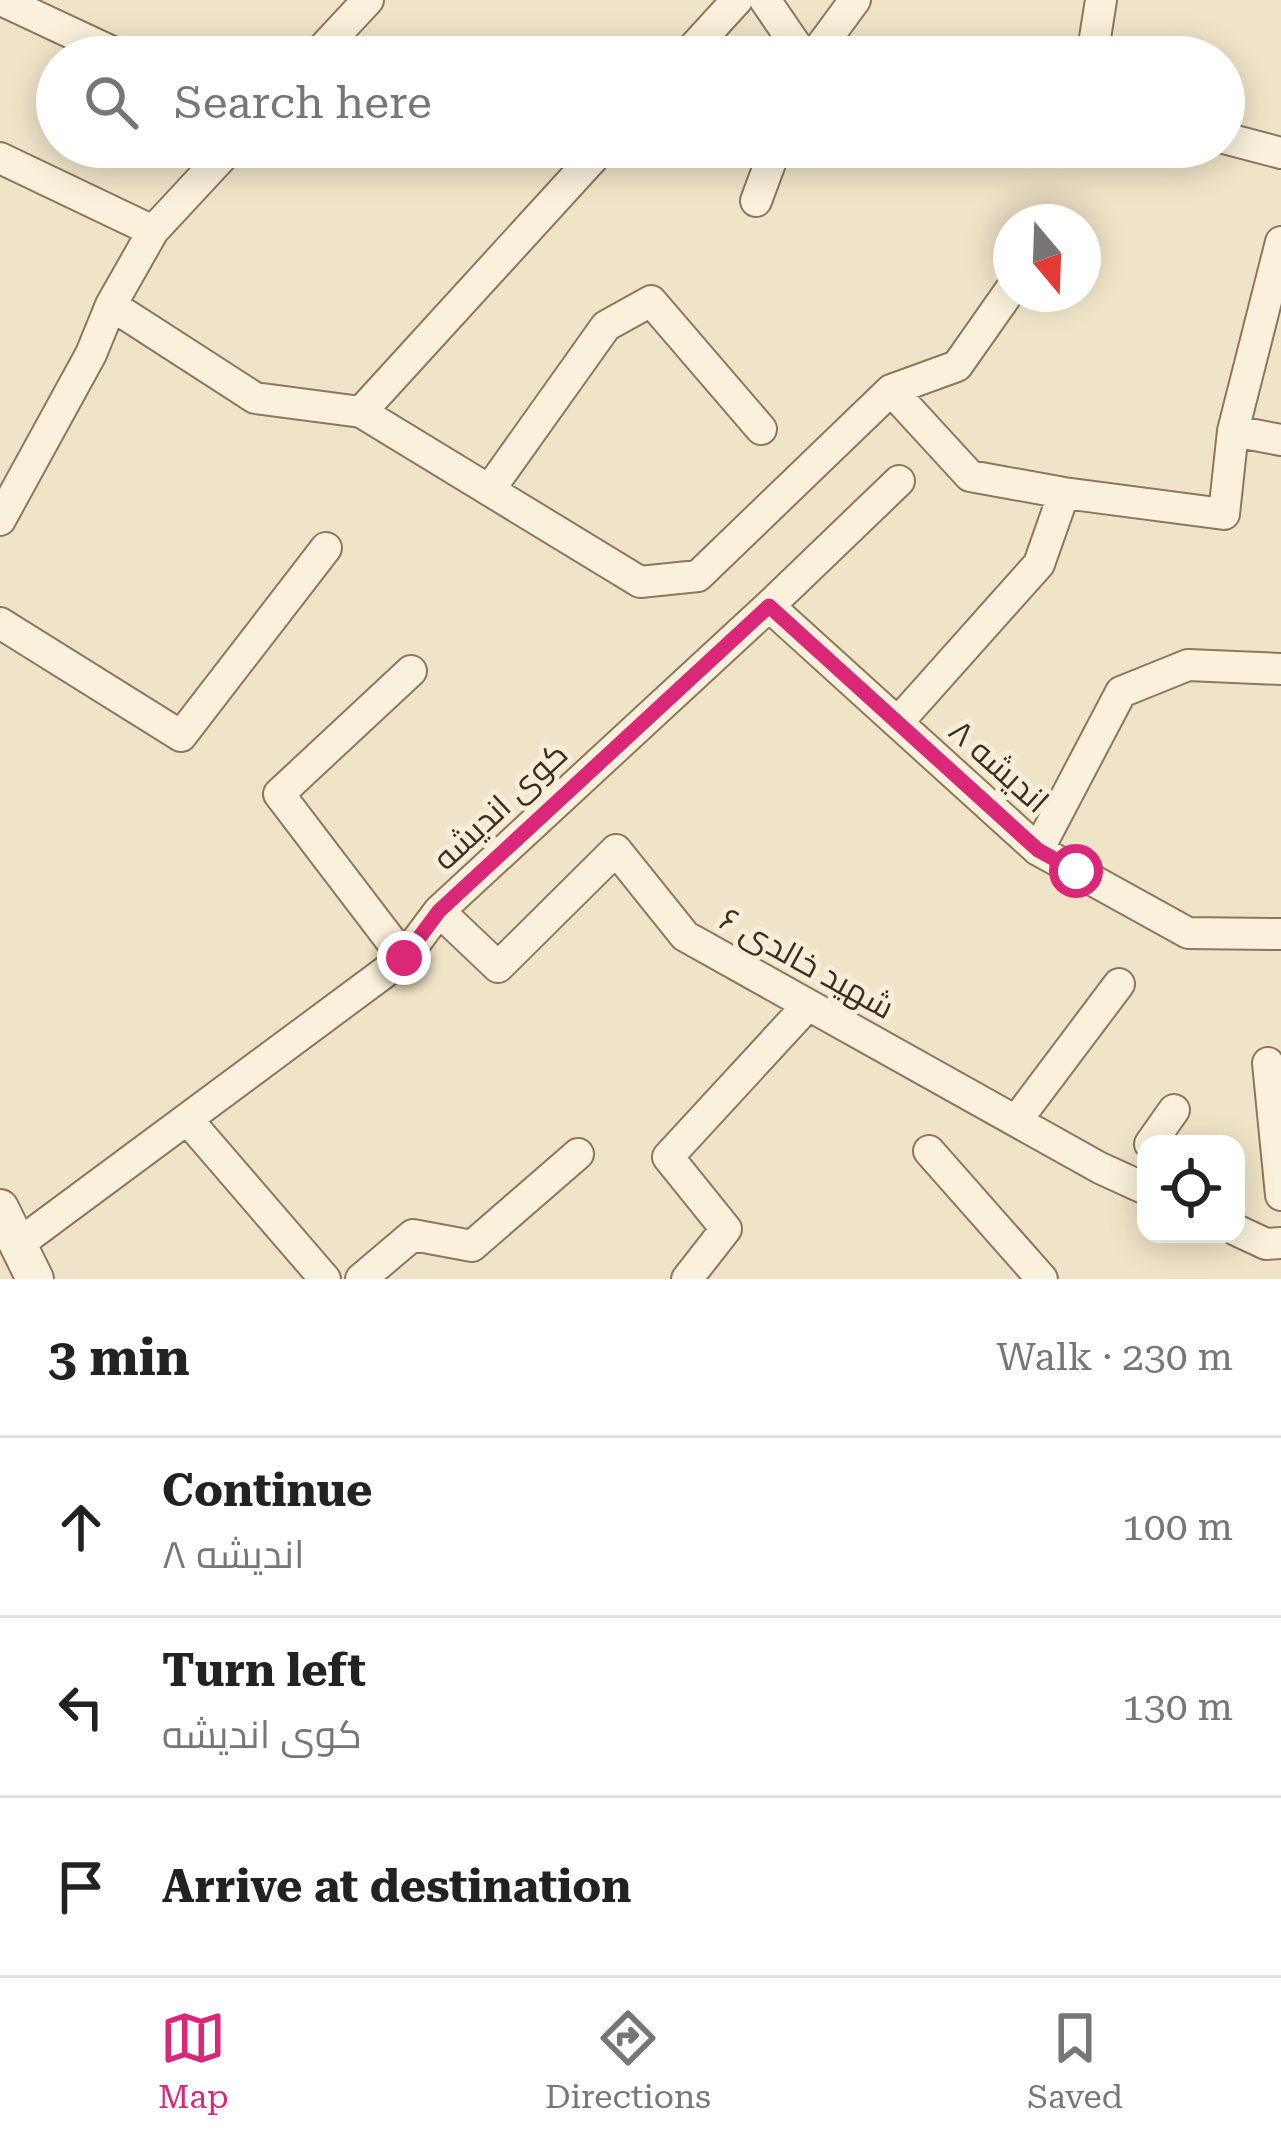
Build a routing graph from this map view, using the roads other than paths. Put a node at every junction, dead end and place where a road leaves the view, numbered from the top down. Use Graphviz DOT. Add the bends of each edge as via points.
graph roads {
  1 [pos="2,0"];
  2 [pos="368,0"];
  3 [pos="737,0"];
  4 [pos="765,0"];
  5 [pos="855,0"];
  6 [pos="1101,0"];
  7 [pos="78,36"];
  8 [pos="335,36"];
  9 [pos="704,36"];
  10 [pos="790,36"];
  11 [pos="828,36"];
  12 [pos="1095,36"];
  13 [pos="1245,144"];
  14 [pos="1281,153"];
  15 [pos="0,158"];
  16 [pos="212,168"];
  17 [pos="584,168"];
  18 [pos="768,168"];
  19 [pos="755,201"];
  20 [pos="153,231"];
  21 [pos="1281,242"];
  22 [pos="111,305"];
  23 [pos="995,312"];
  24 [pos="891,390"];
  25 [pos="362,412"];
  26 [pos="761,429"];
  27 [pos="1233,431"];
  28 [pos="1281,440"];
  29 [pos="899,482"];
  30 [pos="490,489"];
  31 [pos="1064,493"];
  32 [pos="0,520"];
  33 [pos="326,548"];
  34 [pos="769,606"];
  35 [pos="0,623"];
  36 [pos="1281,669"];
  37 [pos="411,671"];
  38 [pos="898,722"];
  39 [pos="1038,850"];
  40 [pos="439,911"];
  41 [pos="1281,934"];
  42 [pos="404,958"];
  43 [pos="1119,984"];
  44 [pos="808,1005"];
  45 [pos="1268,1063"];
  46 [pos="1174,1110"];
  47 [pos="187,1119"];
  48 [pos="1016,1121"];
  49 [pos="1156,1135"];
  50 [pos="929,1151"];
  51 [pos="578,1154"];
  52 [pos="1136,1184"];
  53 [pos="1281,1195"];
  54 [pos="0,1208"];
  55 [pos="1245,1234"];
  56 [pos="1281,1243"];
  57 [pos="16,1245"];
  58 [pos="35,1279"];
  59 [pos="325,1279"];
  60 [pos="361,1279"];
  61 [pos="687,1279"];
  62 [pos="1042,1279"];
  1 -- 7 [label="street"];
  2 -- 8 [label="street"];
  3 -- 9 [label="street"];
  4 -- 10 [label="street"];
  5 -- 11 [label="street"];
  6 -- 12 [label="street"];
  13 -- 14 [label="street"];
  15 -- 20 [label="street"];
  16 -- 20 [label="street"];
  17 -- 25 [label="street"];
  18 -- 19 [label="street"];
  20 -- 22 [label="street"];
  21 -- 27 [label="street"];
  22 -- 25 [label="street" via="255,398"];
  22 -- 32 [label="street"];
  23 -- 24 [label="street" via="958,366"];
  24 -- 30 [label="street" via="698,576 640,582"];
  24 -- 31 [label="street" via="970,476"];
  25 -- 30 [label="street"];
  26 -- 30 [label="street" via="651,301 606,326"];
  27 -- 28 [label="street"];
  27 -- 31 [label="street" via="1224,514"];
  29 -- 34 [label="street, کوی اندیشه"];
  31 -- 38 [label="street" via="1039,564"];
  33 -- 35 [label="street" via="181,736"];
  34 -- 38 [label="street, اندیشه ۸"];
  34 -- 40 [label="street, کوی اندیشه"];
  36 -- 39 [label="street" via="1188,665 1121,692"];
  37 -- 42 [label="street" via="279,794"];
  38 -- 39 [label="street, اندیشه ۸"];
  39 -- 41 [label="street, اندیشه ۸" via="1188,933"];
  40 -- 42 [label="street, کوی اندیشه"];
  40 -- 44 [label="street, شهید خالدی ۶" via="498,967 616,850 685,936"];
  42 -- 47 [label="street, کوی اندیشه"];
  43 -- 48 [label="street"];
  44 -- 48 [label="street, شهید خالدی ۶"];
  44 -- 61 [label="street" via="668,1157 726,1229"];
  45 -- 53 [label="street"];
  46 -- 49 [label="street"];
  47 -- 57 [label="street, کوی اندیشه"];
  47 -- 59 [label="street"];
  48 -- 52 [label="street, شهید خالدی ۶"];
  50 -- 62 [label="street"];
  51 -- 60 [label="street" via="472,1246 413,1234"];
  54 -- 57 [label="street"];
  55 -- 56 [label="street"];
  57 -- 58 [label="street"];
}
